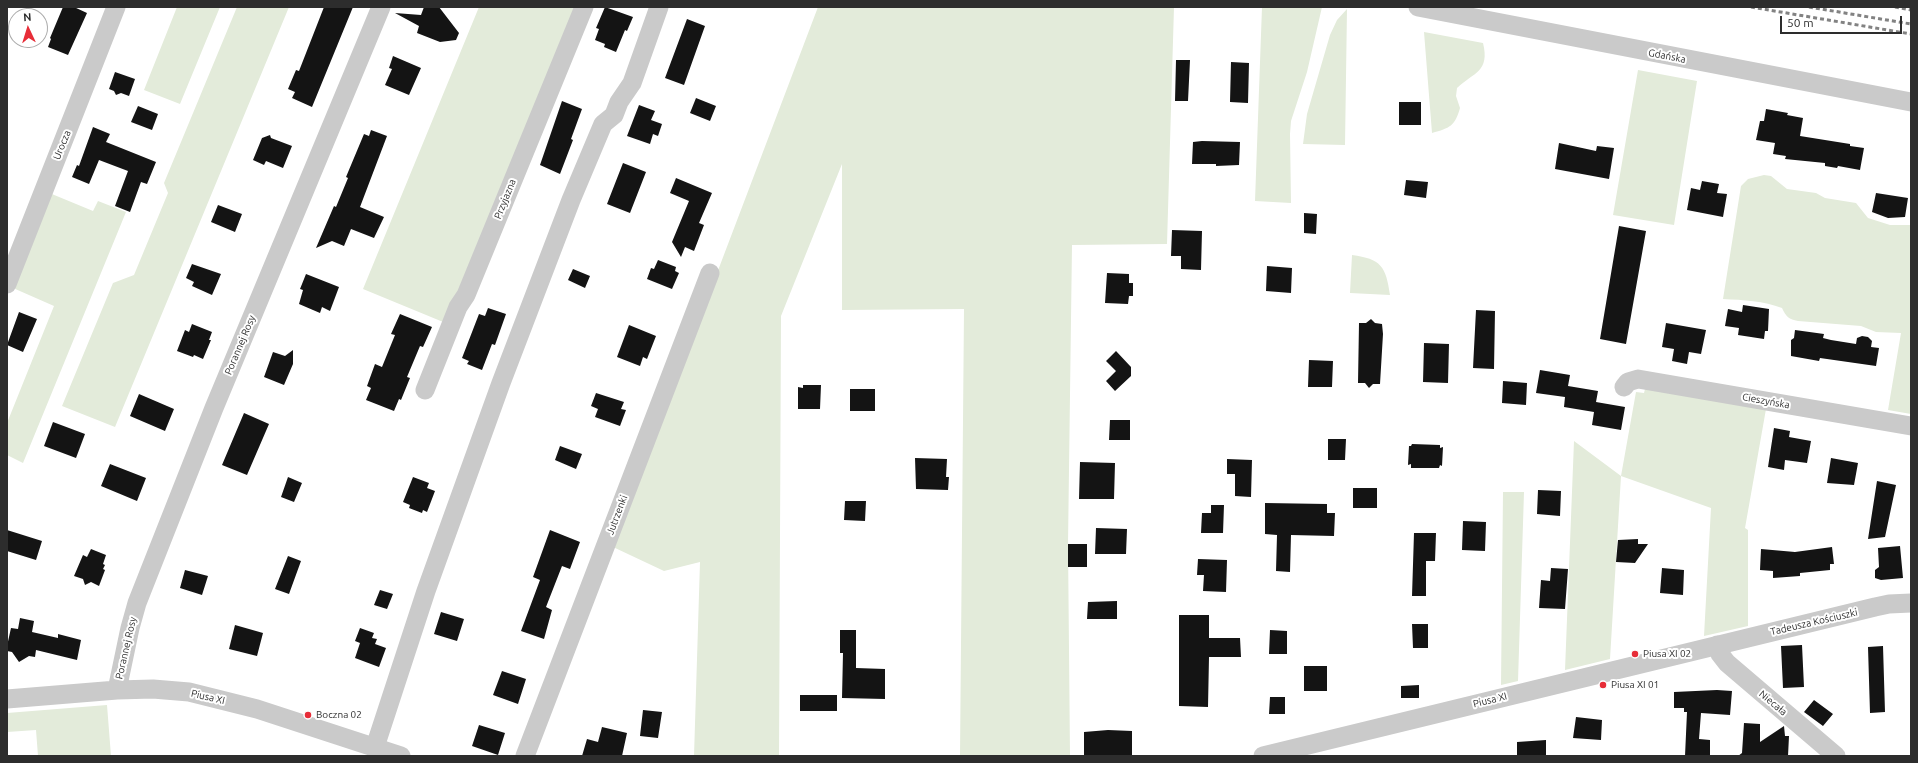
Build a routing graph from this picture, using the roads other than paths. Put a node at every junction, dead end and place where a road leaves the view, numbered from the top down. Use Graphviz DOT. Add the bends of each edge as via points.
graph roads {
  1 [pos="116,7"];
  2 [pos="381,7"];
  3 [pos="584,7"];
  4 [pos="659,7"];
  5 [pos="1420,7"];
  6 [pos="1911,102"];
  7 [pos="710,273"];
  8 [pos="7,284"];
  9 [pos="1624,386"];
  10 [pos="425,390"];
  11 [pos="1911,426"];
  12 [pos="1911,603"];
  13 [pos="1717,645"];
  14 [pos="117,690"];
  15 [pos="7,698"];
  16 [pos="375,747"];
  17 [pos="401,756"];
  18 [pos="525,756"];
  19 [pos="1263,756"];
  20 [pos="1836,756"];
  1 -- 8 [label="street, Urocza"];
  2 -- 14 [label="street, Porannej Rosy" via="214,408 137,603"];
  3 -- 10 [label="street, Przyjazna"];
  4 -- 16 [label="street" via="632,83 614,114 603,124 563,222 426,591"];
  5 -- 6 [label="street, Gdańska"];
  7 -- 18 [label="street, Jutrzenki"];
  9 -- 11 [label="street, Cieszyńska" via="1638,379"];
  12 -- 13 [label="street, Tadeusza Kościuszki" via="1889,604"];
  13 -- 19 [label="street, Piusa XI"];
  13 -- 20 [label="street, Niecała" via="1726,663"];
  14 -- 15 [label="street, Piusa XI"];
  14 -- 16 [label="street, Piusa XI" via="189,692 220,699"];
  16 -- 17 [label="street, Piusa XI"];
}
